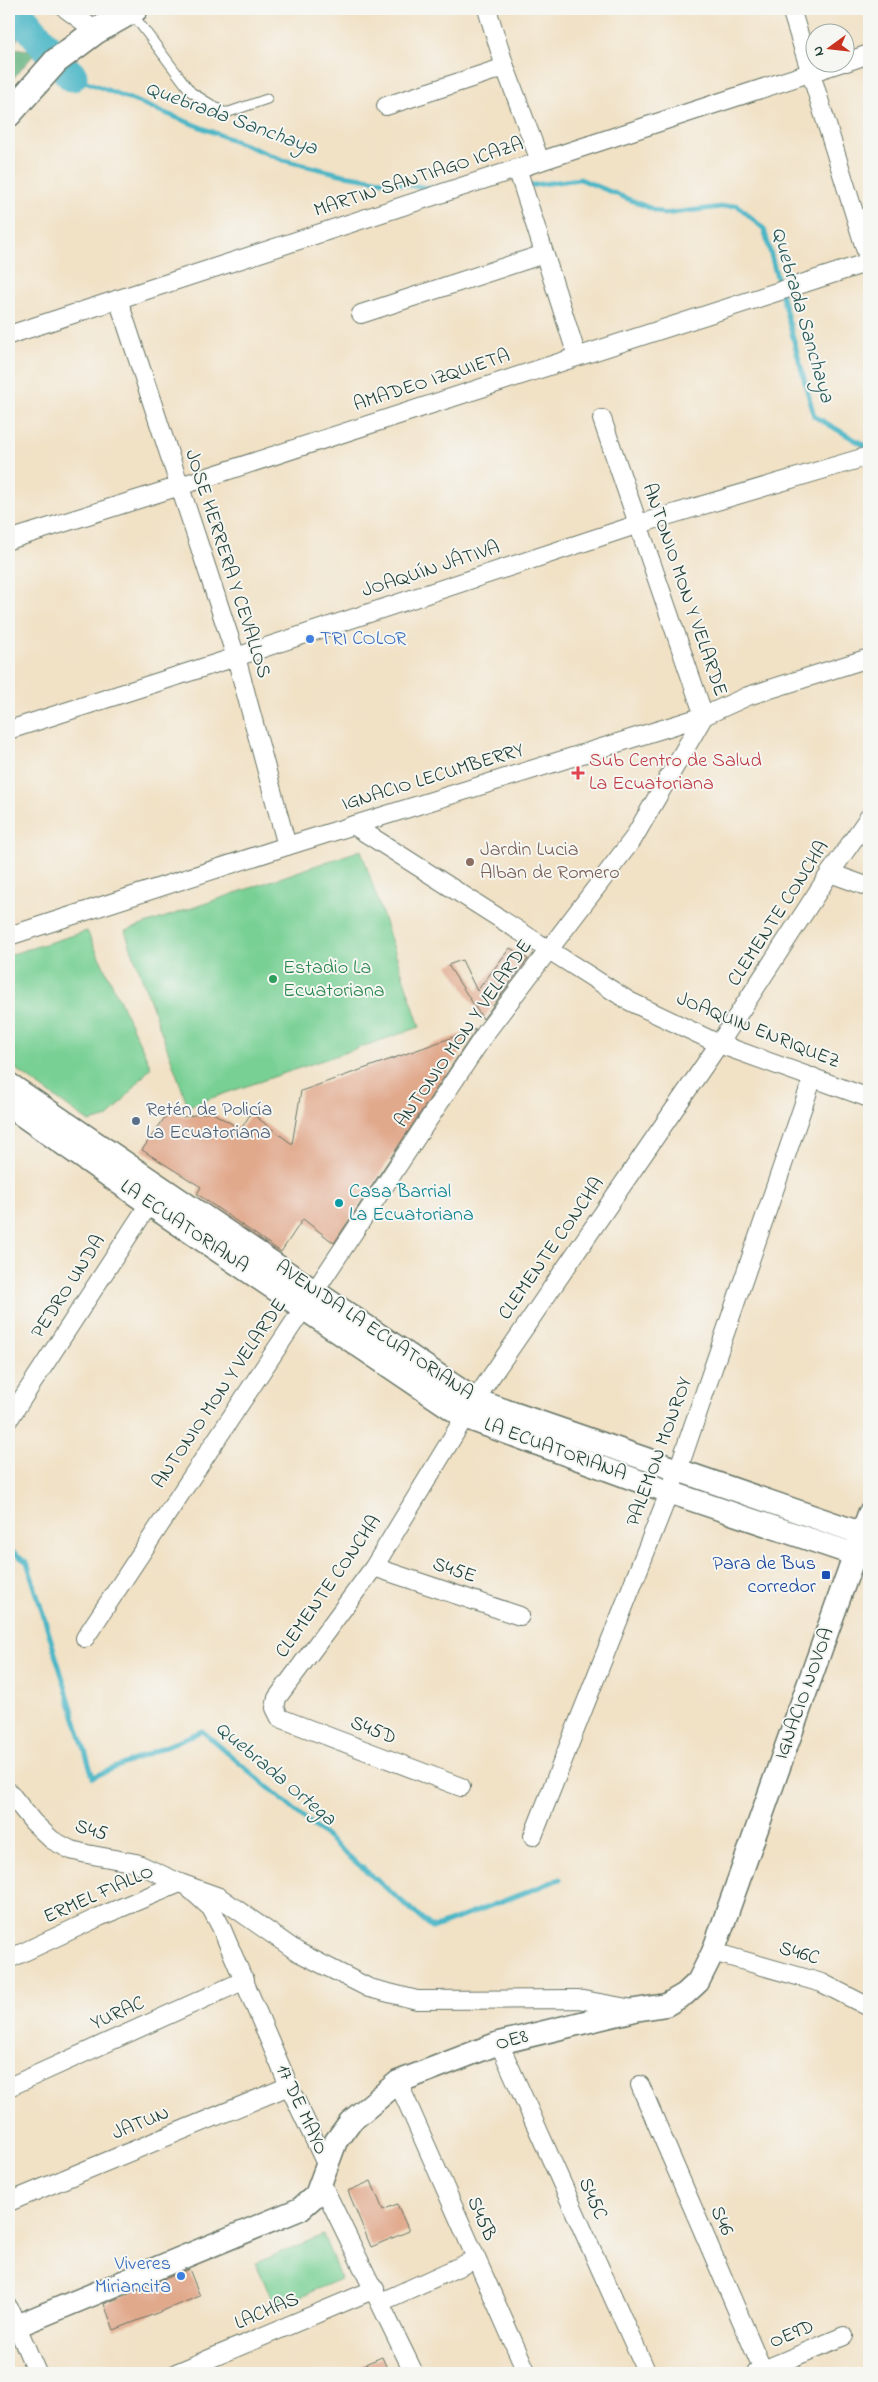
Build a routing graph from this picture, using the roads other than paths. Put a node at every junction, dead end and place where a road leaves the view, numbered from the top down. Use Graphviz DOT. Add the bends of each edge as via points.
graph roads {
  1 [pos="66,9"];
  2 [pos="487,9"];
  3 [pos="791,9"];
  4 [pos="133,10"];
  5 [pos="96,31"];
  6 [pos="806,54"];
  7 [pos="869,54"];
  8 [pos="856,58"];
  9 [pos="505,67"];
  10 [pos="812,72"];
  11 [pos="267,100"];
  12 [pos="386,106"];
  13 [pos="9,114"];
  14 [pos="540,161"];
  15 [pos="517,168"];
  16 [pos="544,254"];
  17 [pos="869,262"];
  18 [pos="118,299"];
  19 [pos="362,314"];
  20 [pos="9,335"];
  21 [pos="577,356"];
  22 [pos="602,419"];
  23 [pos="869,456"];
  24 [pos="180,486"];
  25 [pos="639,524"];
  26 [pos="9,540"];
  27 [pos="236,657"];
  28 [pos="869,658"];
  29 [pos="704,716"];
  30 [pos="9,730"];
  31 [pos="869,817"];
  32 [pos="353,825"];
  33 [pos="287,846"];
  34 [pos="830,873"];
  35 [pos="869,887"];
  36 [pos="9,936"];
  37 [pos="548,950"];
  38 [pos="720,1044"];
  39 [pos="813,1077"];
  40 [pos="9,1090"];
  41 [pos="869,1098"];
  42 [pos="148,1204"];
  43 [pos="309,1299"];
  44 [pos="469,1408"];
  45 [pos="9,1419"];
  46 [pos="678,1470"];
  47 [pos="669,1492"];
  48 [pos="867,1528"];
  49 [pos="862,1557"];
  50 [pos="374,1567"];
  51 [pos="520,1616"];
  52 [pos="85,1638"];
  53 [pos="275,1708"];
  54 [pos="461,1787"];
  55 [pos="9,1792"];
  56 [pos="533,1836"];
  57 [pos="180,1883"];
  58 [pos="715,1947"];
  59 [pos="9,1959"];
  60 [pos="245,1980"];
  61 [pos="869,2007"];
  62 [pos="635,2010"];
  63 [pos="499,2043"];
  64 [pos="398,2082"];
  65 [pos="640,2085"];
  66 [pos="289,2086"];
  67 [pos="9,2087"];
  68 [pos="324,2173"];
  69 [pos="9,2202"];
  70 [pos="476,2259"];
  71 [pos="378,2295"];
  72 [pos="11,2321"];
  73 [pos="844,2336"];
  74 [pos="761,2372"];
  75 [pos="38,2373"];
  76 [pos="176,2373"];
  77 [pos="414,2373"];
  78 [pos="526,2373"];
  79 [pos="647,2373"];
  1 -- 5 [label="street"];
  2 -- 9 [label="street"];
  3 -- 6 [label="street"];
  4 -- 5 [label="main road"];
  4 -- 11 [label="lane" via="191,92 222,112"];
  5 -- 13 [label="main road" via="56,61"];
  7 -- 8 [label="street, MARTIN SANTIAGO ICAZA"];
  9 -- 12 [label="street"];
  9 -- 14 [label="street"];
  10 -- 14 [label="street, MARTIN SANTIAGO ICAZA"];
  10 -- 17 [label="street"];
  14 -- 15 [label="street, MARTIN SANTIAGO ICAZA"];
  15 -- 16 [label="street"];
  15 -- 18 [label="street, MARTIN SANTIAGO ICAZA"];
  16 -- 19 [label="street"];
  16 -- 21 [label="street"];
  17 -- 21 [label="street, AMADEO IZQUIETA"];
  18 -- 20 [label="street, MARTIN SANTIAGO ICAZA"];
  18 -- 24 [label="street, JOSE HERRERA Y CEVALLOS"];
  21 -- 24 [label="street, AMADEO IZQUIETA"];
  22 -- 25 [label="street, ANTONIO MON Y VELARDE"];
  23 -- 25 [label="street, JOAQUÍN JÁTIVA"];
  24 -- 26 [label="street, AMADEO IZQUIETA"];
  24 -- 27 [label="street, JOSE HERRERA Y CEVALLOS"];
  25 -- 27 [label="street, JOAQUÍN JÁTIVA"];
  25 -- 29 [label="street, ANTONIO MON Y VELARDE"];
  27 -- 30 [label="street, JOAQUÍN JÁTIVA"];
  27 -- 33 [label="street, JOSE HERRERA Y CEVALLOS"];
  28 -- 29 [label="street, IGNACIO LECUMBERRY" via="748,696"];
  29 -- 32 [label="street, IGNACIO LECUMBERRY"];
  29 -- 37 [label="street, ANTONIO MON Y VELARDE" via="633,839"];
  31 -- 34 [label="street, CLEMENTE CONCHA"];
  32 -- 33 [label="street, IGNACIO LECUMBERRY"];
  32 -- 37 [label="street, JOAQUIN ENRIQUEZ"];
  33 -- 36 [label="street, IGNACIO LECUMBERRY"];
  34 -- 35 [label="street"];
  34 -- 38 [label="street, CLEMENTE CONCHA"];
  37 -- 38 [label="street, JOAQUIN ENRIQUEZ" via="629,1000"];
  37 -- 43 [label="street, ANTONIO MON Y VELARDE" via="487,1031"];
  38 -- 39 [label="street, JOAQUIN ENRIQUEZ"];
  38 -- 44 [label="street, CLEMENTE CONCHA"];
  39 -- 41 [label="street, JOAQUIN ENRIQUEZ"];
  39 -- 46 [label="street, PALEMON MONROY"];
  40 -- 42 [label="street, LA ECUATORIANA"];
  40 -- 43 [label="street, AVENIDA LA ECUATORIANA"];
  42 -- 43 [label="street, LA ECUATORIANA"];
  42 -- 45 [label="street, PEDRO UNDA"];
  43 -- 44 [label="street, AVENIDA LA ECUATORIANA"];
  43 -- 52 [label="street, ANTONIO MON Y VELARDE"];
  44 -- 46 [label="street, AVENIDA LA ECUATORIANA"];
  44 -- 47 [label="street, LA ECUATORIANA"];
  44 -- 50 [label="street, CLEMENTE CONCHA"];
  46 -- 47 [label="street, PALEMON MONROY"];
  46 -- 48 [label="street, AVENIDA LA ECUATORIANA"];
  47 -- 49 [label="street, LA ECUATORIANA"];
  47 -- 56 [label="street, PALEMON MONROY"];
  48 -- 49 [label="street, IGNACIO NOVOA"];
  49 -- 58 [label="street, IGNACIO NOVOA"];
  50 -- 51 [label="street, S45E"];
  50 -- 53 [label="street, CLEMENTE CONCHA" via="278,1698"];
  53 -- 54 [label="street, S45D" via="280,1718"];
  55 -- 57 [label="street, S45" via="32,1822 52,1840 71,1850 136,1863"];
  57 -- 59 [label="street, ERMEL FIALLO"];
  57 -- 60 [label="street, 17 DE MAYO" via="211,1908"];
  57 -- 62 [label="street" via="220,1897 298,1952 369,1988 417,2000 578,1999"];
  58 -- 61 [label="street, S46C" via="822,1983"];
  58 -- 62 [label="street, OE8" via="698,1982 685,1994 666,2005"];
  60 -- 66 [label="street, 17 DE MAYO"];
  60 -- 67 [label="street, YURAC"];
  62 -- 63 [label="street, OE8"];
  63 -- 64 [label="street, OE8"];
  63 -- 79 [label="street, S45C"];
  64 -- 68 [label="street, OE8" via="350,2122 336,2141"];
  64 -- 70 [label="street, S45B"];
  65 -- 74 [label="street, S46"];
  66 -- 68 [label="street, 17 DE MAYO"];
  66 -- 69 [label="street, JATUN"];
  68 -- 71 [label="street, 17 DE MAYO"];
  68 -- 72 [label="street, OE8" via="316,2196 300,2209"];
  70 -- 71 [label="street, LACHAS"];
  70 -- 78 [label="street, S45B"];
  71 -- 76 [label="street, LACHAS"];
  71 -- 77 [label="street, 17 DE MAYO"];
  72 -- 75 [label="street"];
  73 -- 74 [label="street, OE9D"];
}
